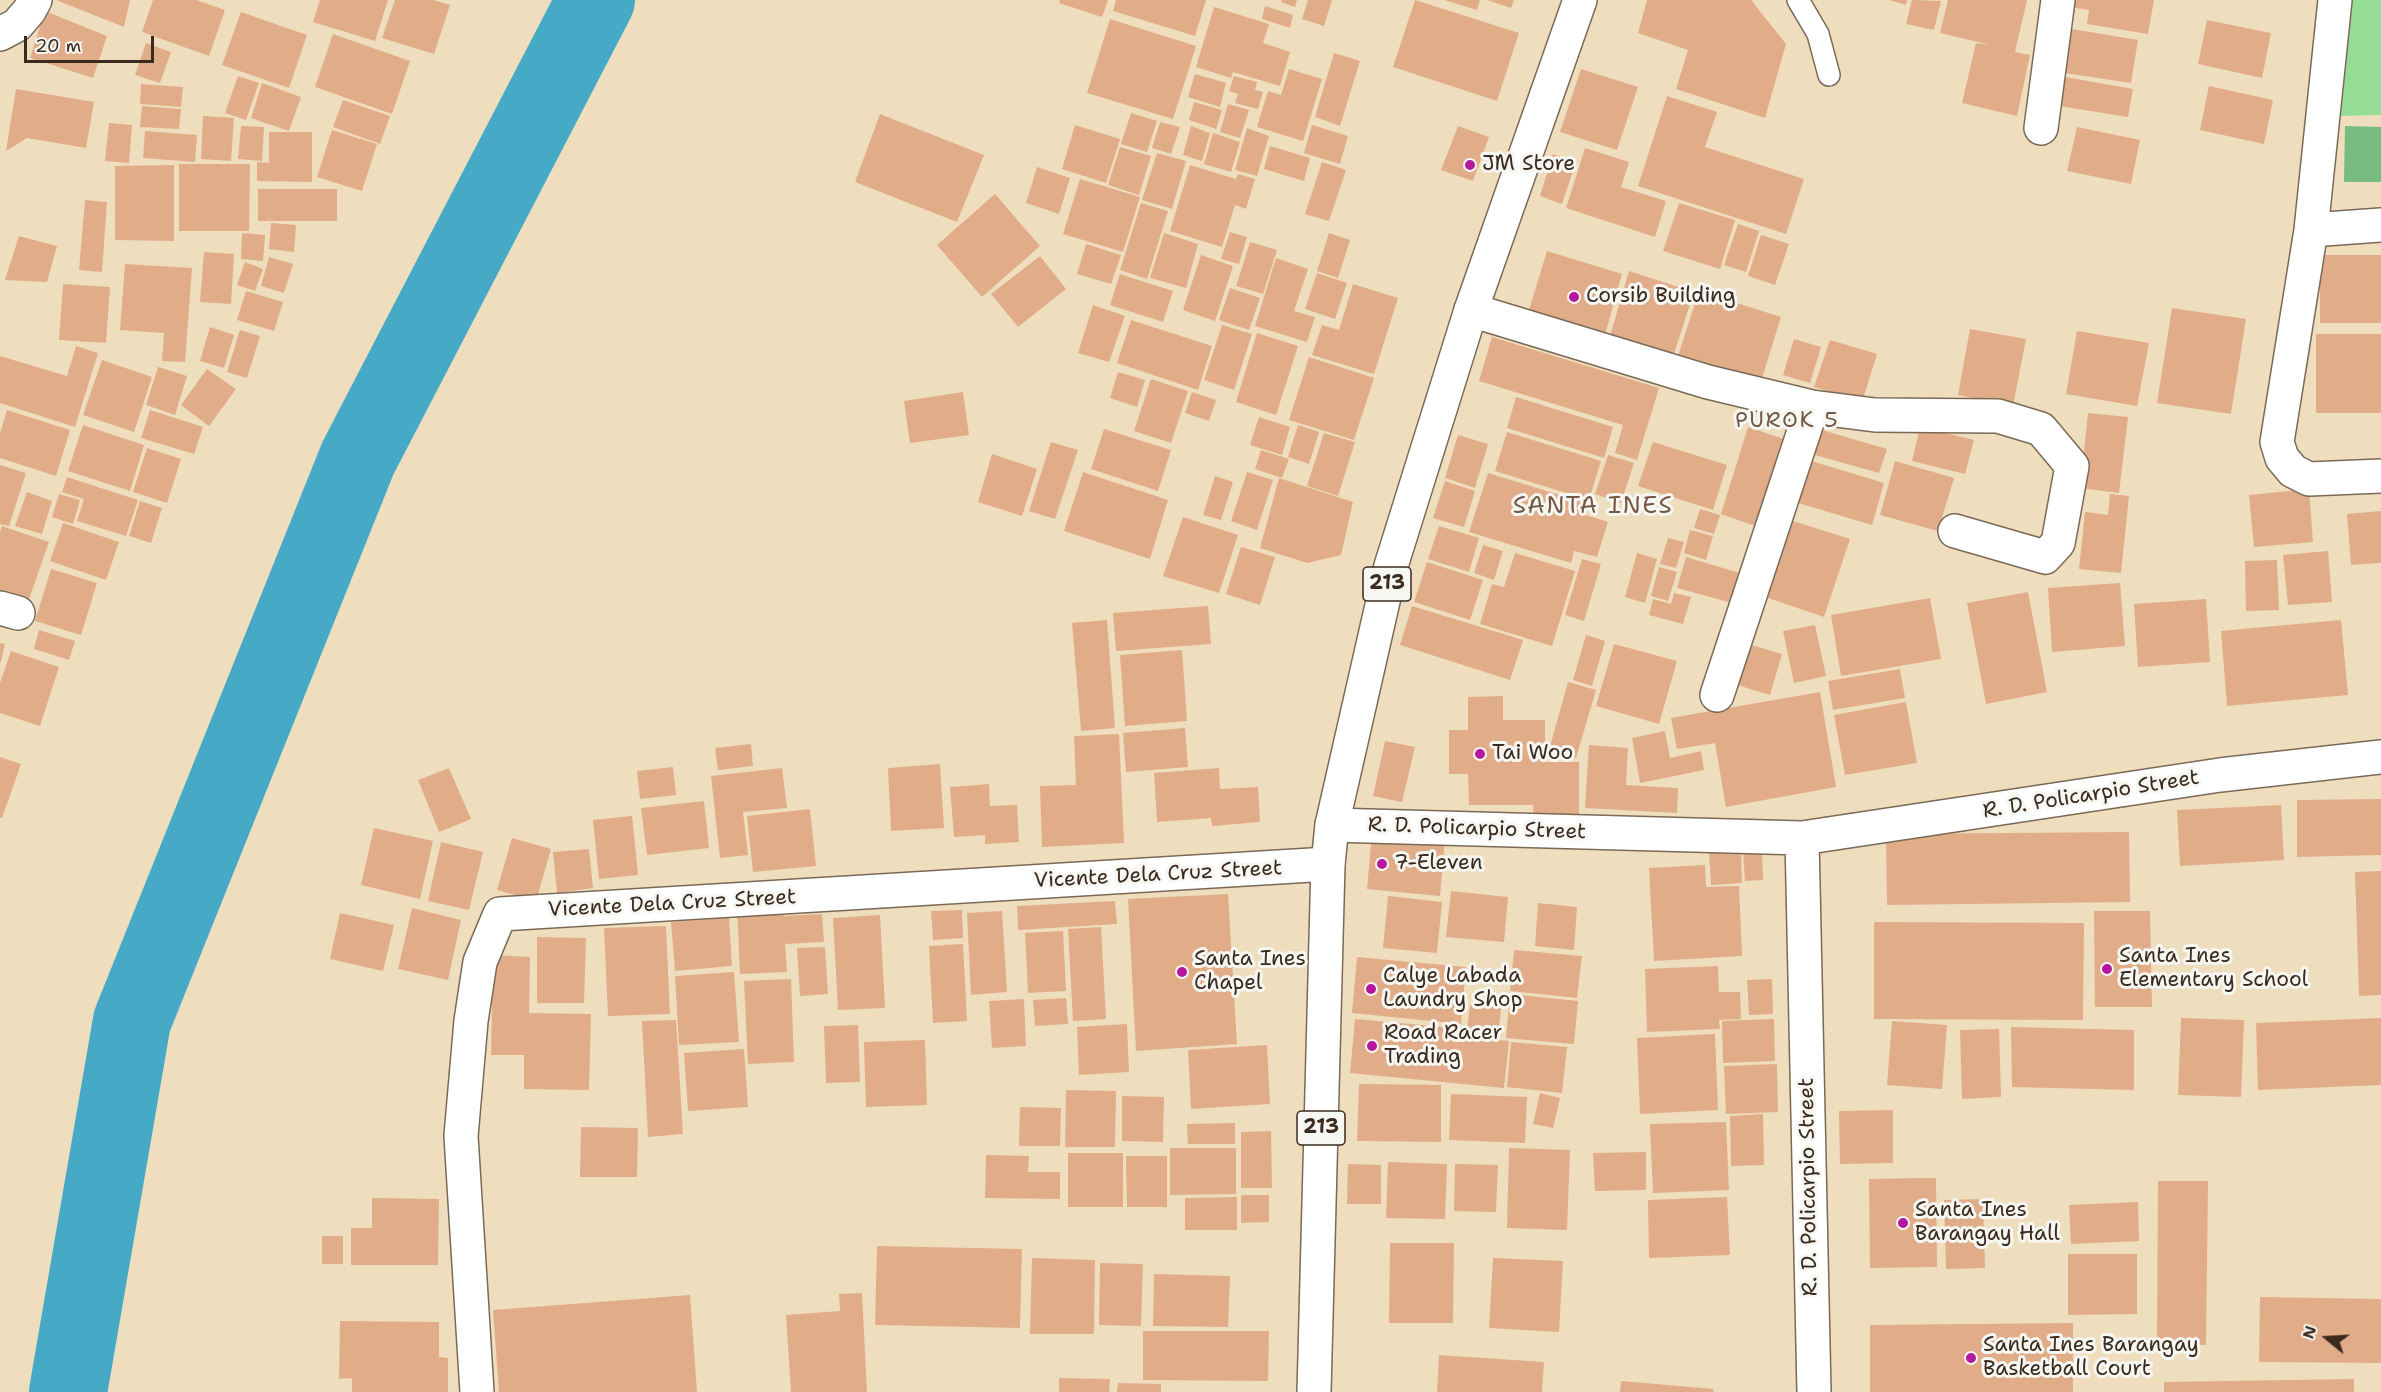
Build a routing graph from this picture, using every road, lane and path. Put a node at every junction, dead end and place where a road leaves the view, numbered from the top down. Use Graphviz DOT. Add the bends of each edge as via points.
graph roads {
  1 [pos="35,0"];
  2 [pos="1580,0"];
  3 [pos="1798,0"];
  4 [pos="2058,0"];
  5 [pos="2335,0"];
  6 [pos="0,34"];
  7 [pos="1829,75"];
  8 [pos="2041,128"];
  9 [pos="2381,225"];
  10 [pos="2311,230"];
  11 [pos="1471,310"];
  12 [pos="1812,407"];
  13 [pos="2381,476"];
  14 [pos="1955,531"];
  15 [pos="1717,695"];
  16 [pos="2381,757"];
  17 [pos="1332,825"];
  18 [pos="1802,838"];
  19 [pos="1328,864"];
  20 [pos="477,1392"];
  21 [pos="1314,1392"];
  22 [pos="1814,1392"];
  1 -- 6 [label="street" via="16,25"];
  2 -- 11 [label="street, 213"];
  3 -- 7 [label="lane" via="1818,34"];
  4 -- 8 [label="street"];
  5 -- 10 [label="street"];
  9 -- 10 [label="street"];
  10 -- 13 [label="street" via="2277,442 2282,458 2293,471 2309,479"];
  11 -- 12 [label="street" via="1708,382"];
  11 -- 17 [label="street, 213" via="1391,566"];
  12 -- 14 [label="street" via="1875,415 1998,416 2041,429 2072,466 2058,543 2045,557"];
  12 -- 15 [label="street"];
  16 -- 18 [label="street, R. D. Policarpio Street" via="2220,775"];
  17 -- 18 [label="street, R. D. Policarpio Street"];
  17 -- 19 [label="street, 213"];
  18 -- 22 [label="street, R. D. Policarpio Street"];
  19 -- 20 [label="street, Vicente Dela Cruz Street" via="500,914 480,962 461,1136"];
  19 -- 21 [label="street, 213"];
}
